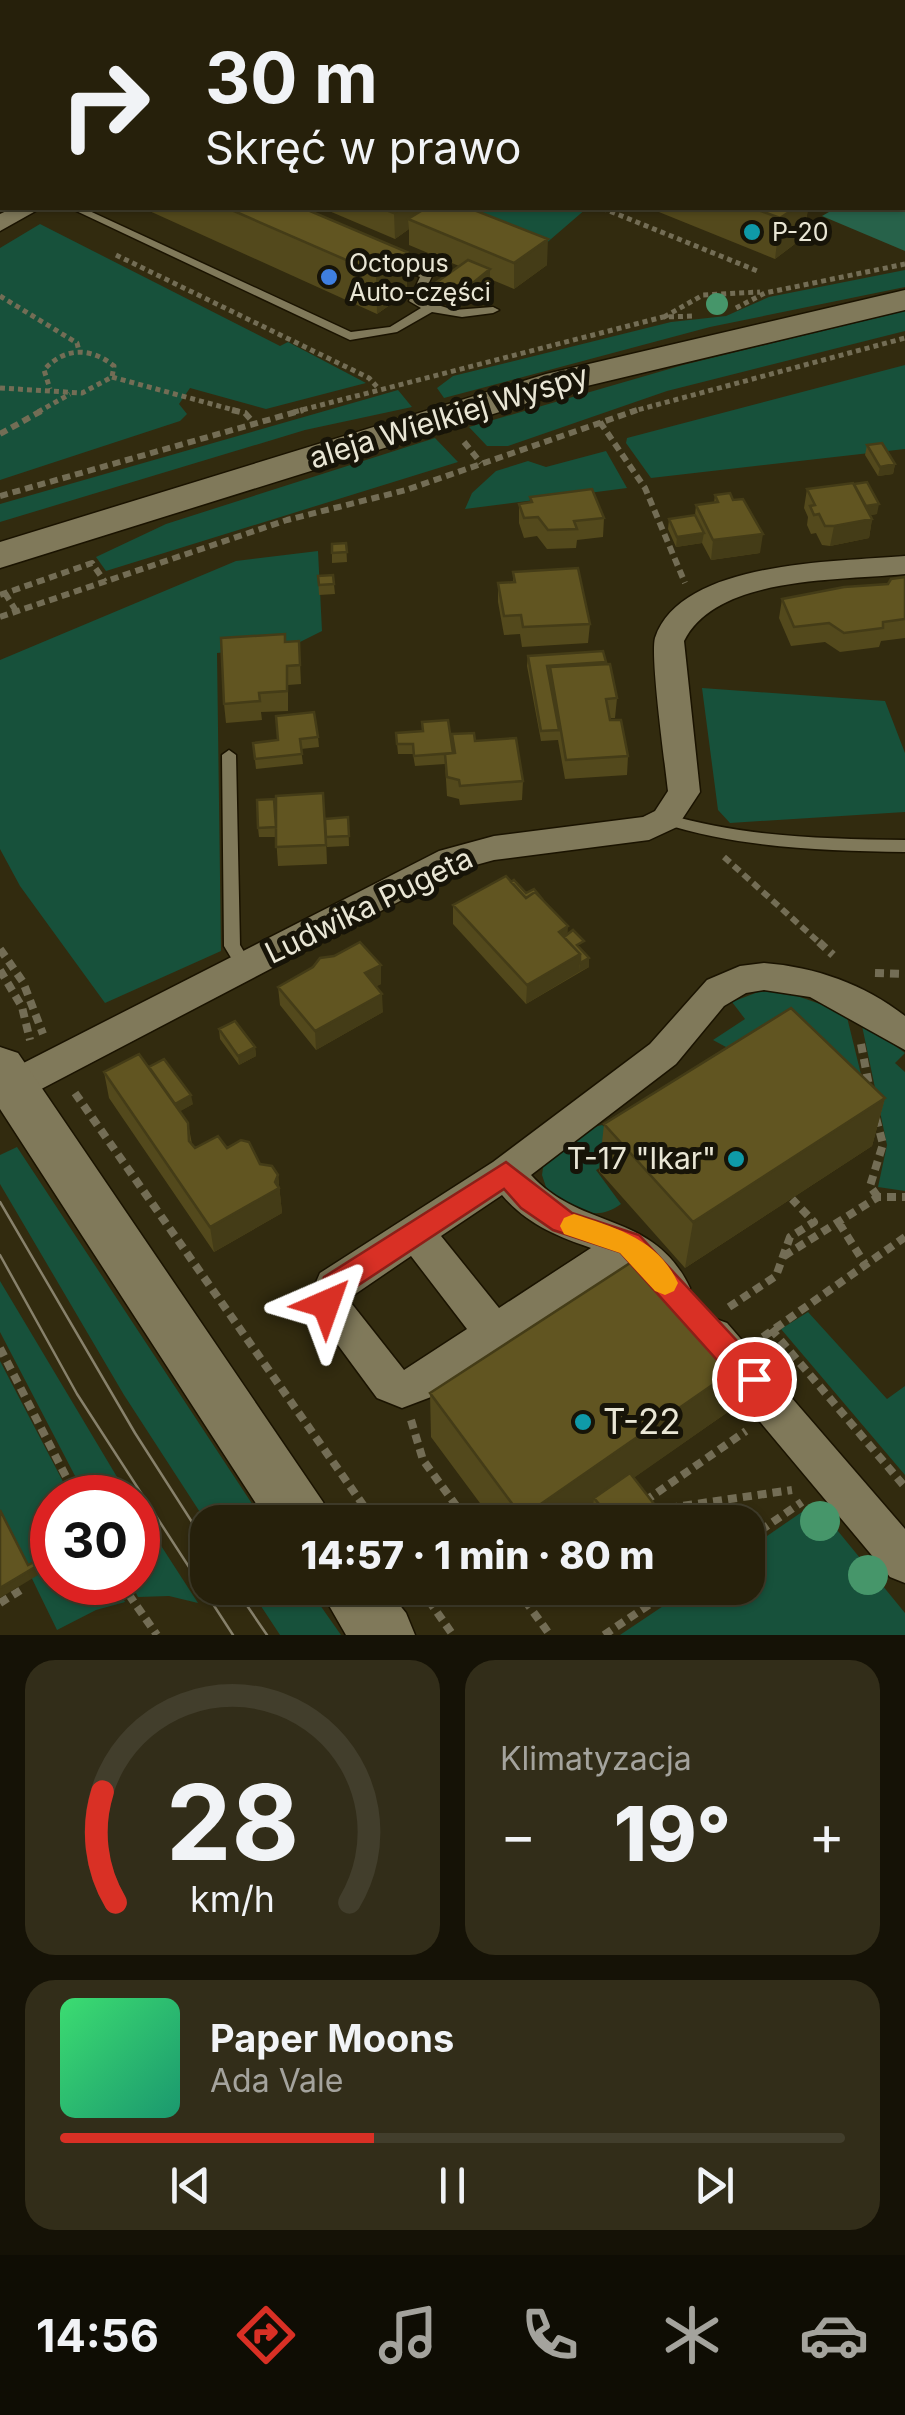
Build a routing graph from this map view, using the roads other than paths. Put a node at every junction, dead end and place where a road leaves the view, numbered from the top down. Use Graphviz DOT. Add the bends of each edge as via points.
graph roads {
  1 [pos="25,210"];
  2 [pos="79,210"];
  3 [pos="0,224"];
  4 [pos="376,253"];
  5 [pos="905,300"];
  6 [pos="430,308"];
  7 [pos="494,310"];
  8 [pos="0,556"];
  9 [pos="905,565"];
  10 [pos="229,755"];
  11 [pos="666,818"];
  12 [pos="905,846"];
  13 [pos="245,967"];
  14 [pos="905,1036"];
  15 [pos="25,1065"];
  16 [pos="506,1173"];
  17 [pos="415,1232"];
  18 [pos="629,1244"];
  19 [pos="494,1333"];
  20 [pos="292,1505"];
  21 [pos="905,1562"];
  22 [pos="362,1605"];
  23 [pos="384,1635"];
  1 -- 3 [label="street"];
  2 -- 6 [label="lane" via="350,336 393,330"];
  4 -- 6 [label="lane" via="426,276 415,301"];
  5 -- 8 [label="main road, aleja Wielkiej Wyspy" via="559,382"];
  6 -- 7 [label="lane" via="448,316"];
  9 -- 11 [label="street" via="748,585 698,603 678,622 669,641 684,792"];
  10 -- 13 [label="lane" via="232,946"];
  11 -- 12 [label="lane" via="814,845"];
  11 -- 13 [label="street, Ludwika Pugeta" via="649,828 472,853"];
  13 -- 15 [label="street, Ludwika Pugeta"];
  14 -- 16 [label="street" via="861,1007 780,974 737,978 715,992 663,1054"];
  15 -- 20 [label="main road"];
  16 -- 17 [label="street"];
  16 -- 18 [label="street" via="563,1222"];
  17 -- 19 [label="street"];
  17 -- 19 [label="street" via="334,1285 326,1304 391,1385 402,1389"];
  18 -- 19 [label="street"];
  18 -- 21 [label="street"];
  22 -- 23 [label="main road"];
}
